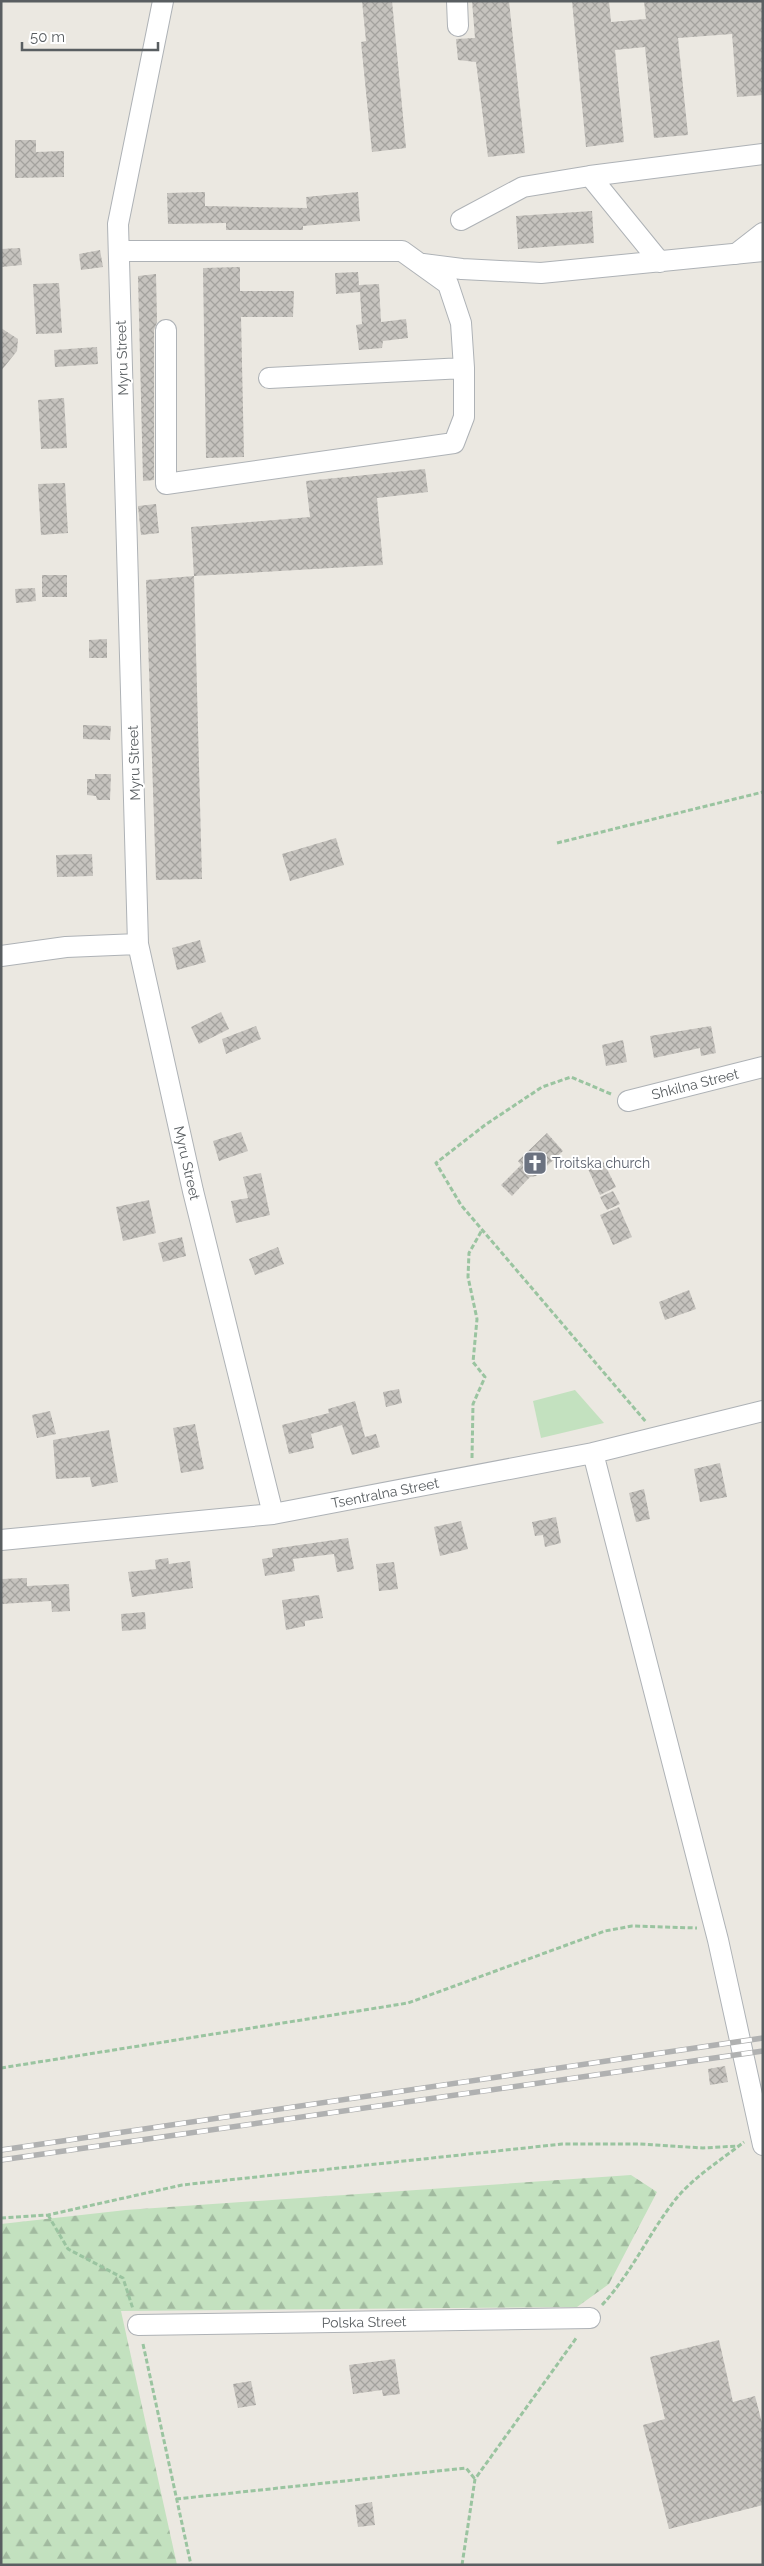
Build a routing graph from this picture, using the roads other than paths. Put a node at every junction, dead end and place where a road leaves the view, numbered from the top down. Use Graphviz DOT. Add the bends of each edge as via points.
graph roads {
  1 [pos="163,1"];
  2 [pos="457,1"];
  3 [pos="458,26"];
  4 [pos="763,154"];
  5 [pos="590,176"];
  6 [pos="461,220"];
  7 [pos="763,234"];
  8 [pos="119,251"];
  9 [pos="763,251"];
  10 [pos="736,254"];
  11 [pos="660,262"];
  12 [pos="421,264"];
  13 [pos="166,330"];
  14 [pos="464,368"];
  15 [pos="269,378"];
  16 [pos="138,944"];
  17 [pos="1,956"];
  18 [pos="763,1067"];
  19 [pos="628,1101"];
  20 [pos="763,1411"];
  21 [pos="593,1453"];
  22 [pos="273,1514"];
  23 [pos="1,1540"];
  24 [pos="761,2138"];
  25 [pos="590,2318"];
  26 [pos="138,2325"];
  1 -- 8 [label="street, Myru Street" via="118,224"];
  2 -- 3 [label="street"];
  4 -- 5 [label="street"];
  5 -- 6 [label="street" via="523,187"];
  5 -- 11 [label="street"];
  7 -- 10 [label="street"];
  8 -- 12 [label="street" via="402,251"];
  8 -- 16 [label="street, Myru Street"];
  9 -- 10 [label="street"];
  10 -- 11 [label="street"];
  11 -- 12 [label="street" via="541,273"];
  12 -- 14 [label="street" via="448,284 461,324"];
  13 -- 14 [label="street" via="166,484 454,444 464,417"];
  14 -- 15 [label="street"];
  16 -- 17 [label="street" via="66,947"];
  16 -- 22 [label="street, Myru Street"];
  18 -- 19 [label="street, Shkilna Street"];
  20 -- 21 [label="street, Tsentralna Street"];
  21 -- 22 [label="street, Tsentralna Street"];
  21 -- 24 [label="street" via="718,1940"];
  22 -- 23 [label="street, Tsentralna Street"];
  25 -- 26 [label="street, Polska Street"];
}
